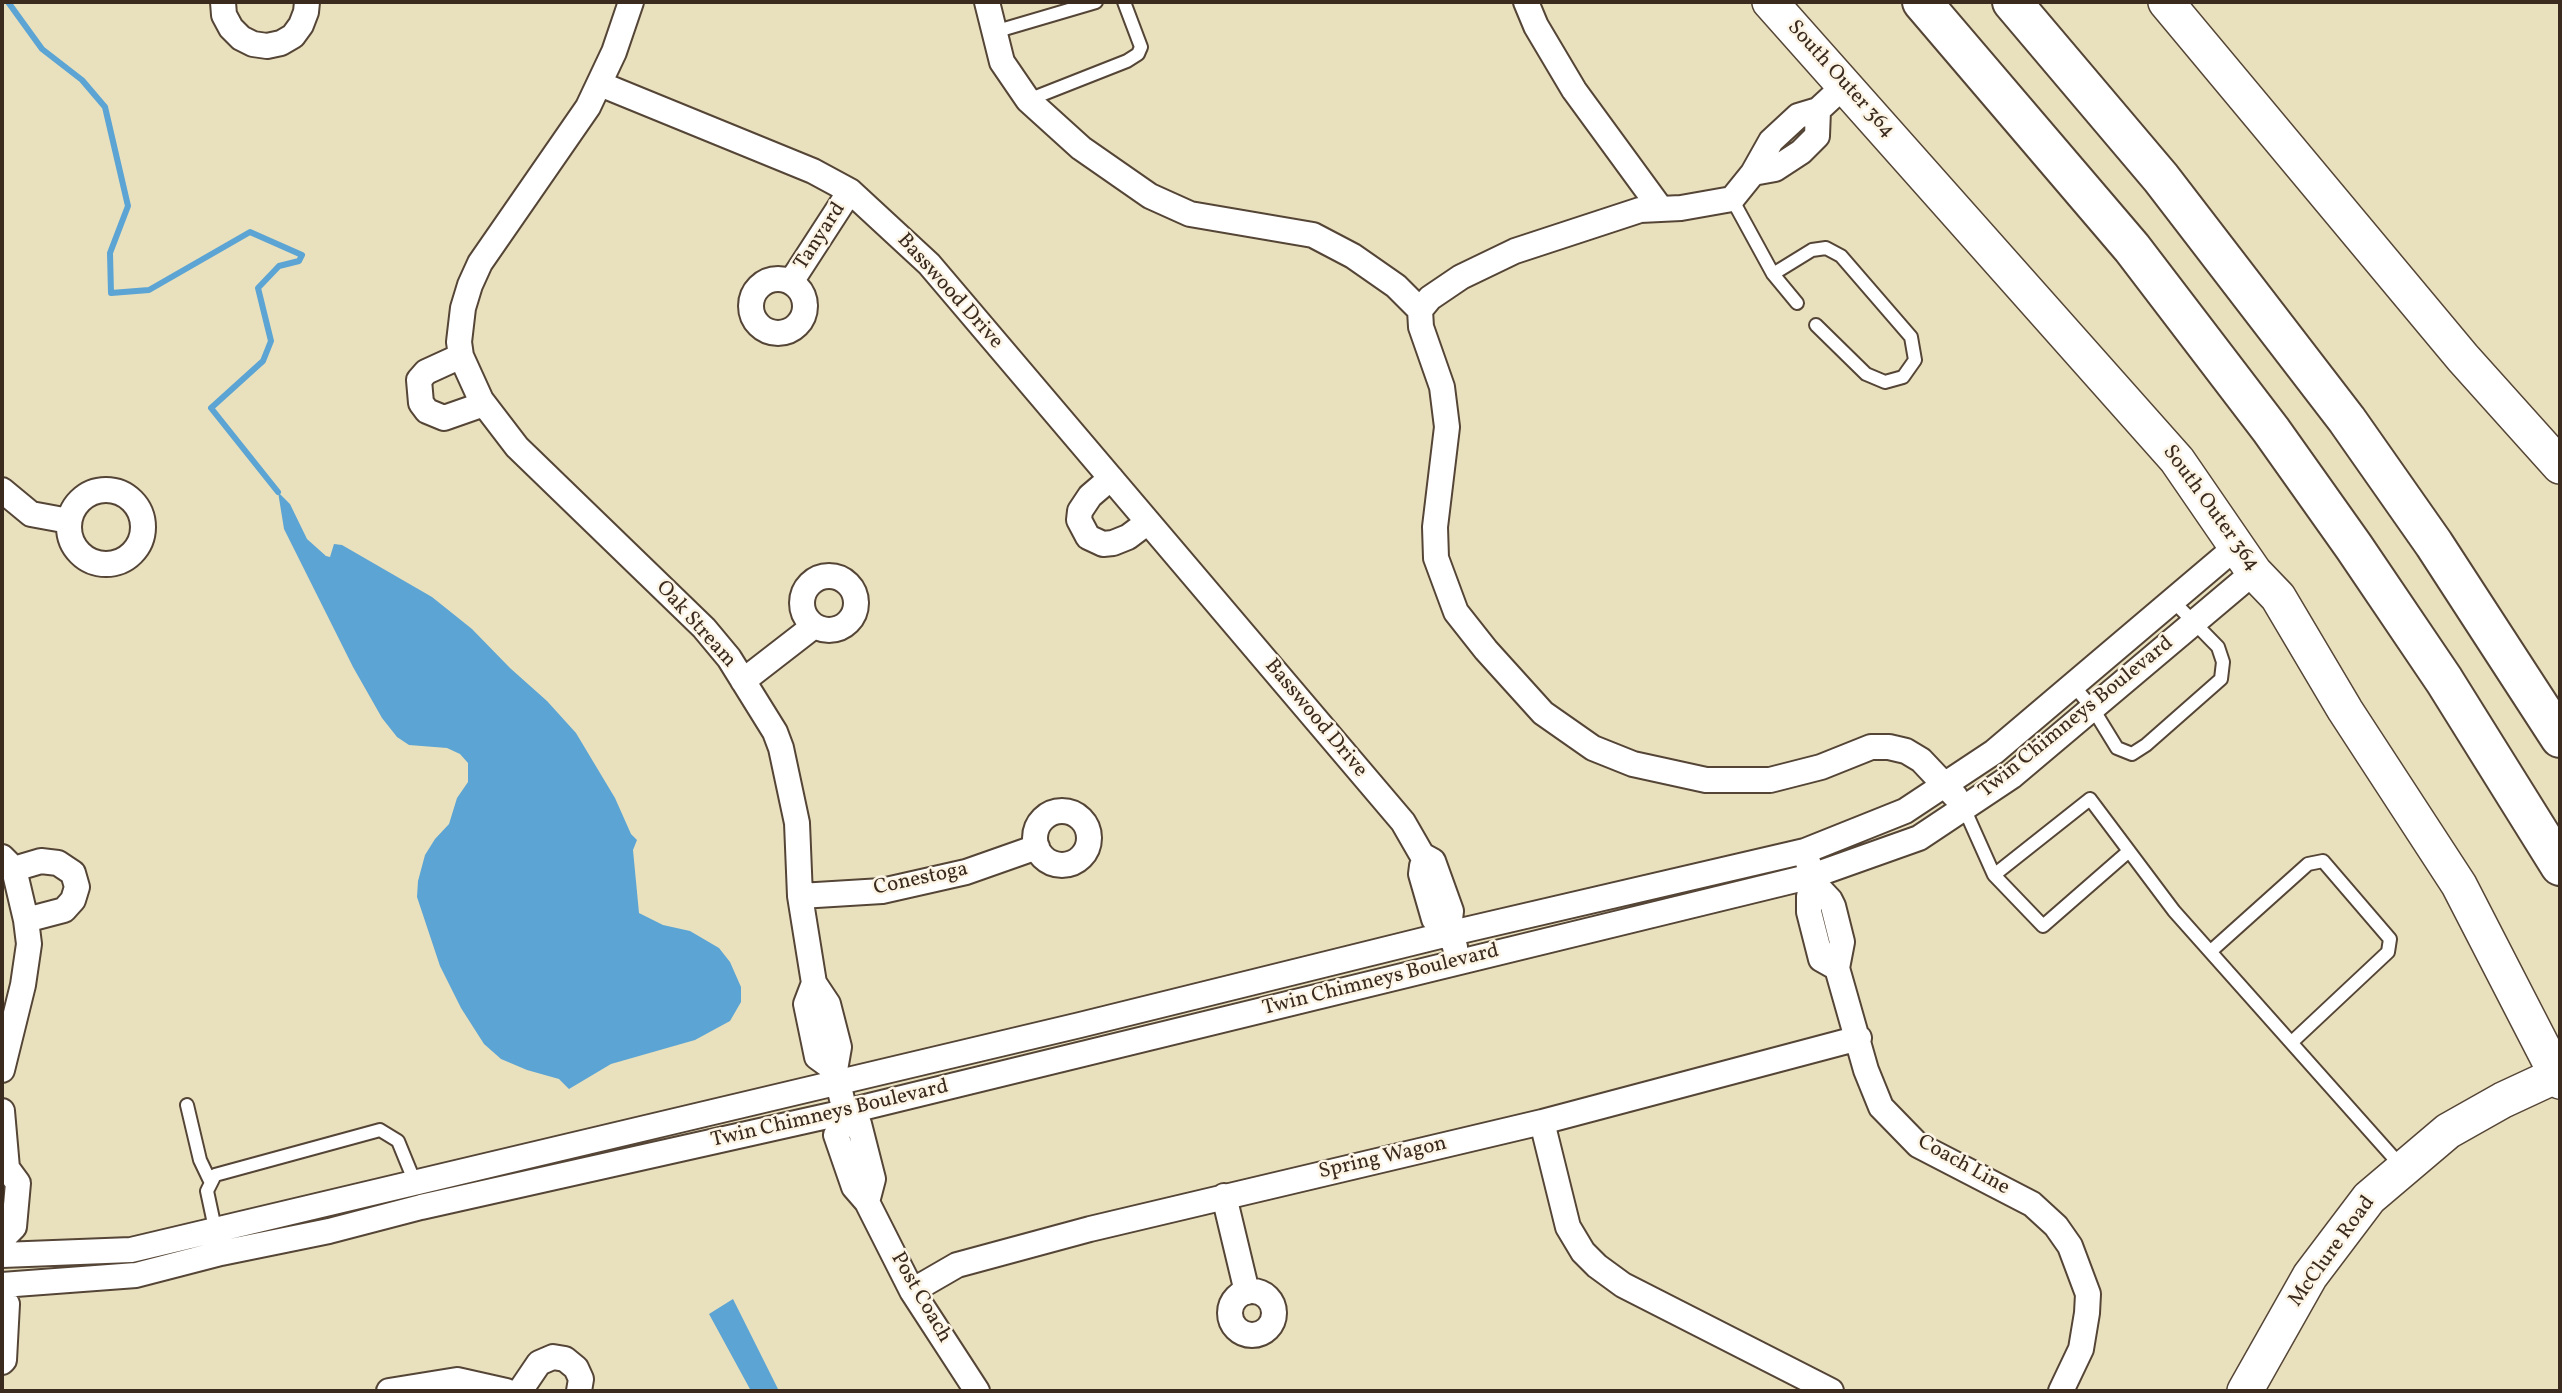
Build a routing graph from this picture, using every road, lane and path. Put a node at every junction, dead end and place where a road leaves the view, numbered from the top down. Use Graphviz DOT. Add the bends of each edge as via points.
graph roads {
  1 [pos="223,2"];
  2 [pos="307,2"];
  3 [pos="631,2"];
  4 [pos="987,2"];
  5 [pos="1096,2"];
  6 [pos="1124,2"];
  7 [pos="1526,2"];
  8 [pos="1770,2"];
  9 [pos="1922,2"];
  10 [pos="2012,2"];
  11 [pos="2166,2"];
  12 [pos="995,33"];
  13 [pos="600,84"];
  14 [pos="1845,85"];
  15 [pos="1028,100"];
  16 [pos="850,191"];
  17 [pos="1732,199"];
  18 [pos="1661,209"];
  19 [pos="1773,274"];
  20 [pos="791,282"];
  21 [pos="1797,303"];
  22 [pos="1420,310"];
  23 [pos="1816,325"];
  24 [pos="461,356"];
  25 [pos="484,404"];
  26 [pos="2560,466"];
  27 [pos="1111,478"];
  28 [pos="2,490"];
  29 [pos="69,521"];
  30 [pos="1148,522"];
  31 [pos="2246,559"];
  32 [pos="2173,601"];
  33 [pos="2195,622"];
  34 [pos="814,626"];
  35 [pos="743,681"];
  36 [pos="2074,686"];
  37 [pos="2092,709"];
  38 [pos="2560,738"];
  39 [pos="1946,784"];
  40 [pos="1964,808"];
  41 [pos="1037,848"];
  42 [pos="1805,851"];
  43 [pos="2129,851"];
  44 [pos="8,863"];
  45 [pos="2560,866"];
  46 [pos="1994,875"];
  47 [pos="1814,880"];
  48 [pos="800,896"];
  49 [pos="26,920"];
  50 [pos="1450,930"];
  51 [pos="2211,951"];
  52 [pos="1459,961"];
  53 [pos="1859,1038"];
  54 [pos="2292,1042"];
  55 [pos="2,1070"];
  56 [pos="836,1077"];
  57 [pos="2559,1078"];
  58 [pos="187,1105"];
  59 [pos="2,1111"];
  60 [pos="846,1116"];
  61 [pos="1542,1122"];
  62 [pos="2404,1169"];
  63 [pos="4,1171"];
  64 [pos="211,1183"];
  65 [pos="419,1195"];
  66 [pos="1224,1196"];
  67 [pos="2,1239"];
  68 [pos="218,1242"];
  69 [pos="2,1255"];
  70 [pos="2,1285"];
  71 [pos="912,1291"];
  72 [pos="1247,1292"];
  73 [pos="2,1299"];
  74 [pos="2,1362"];
  75 [pos="389,1391"];
  76 [pos="506,1391"];
  77 [pos="520,1391"];
  78 [pos="579,1391"];
  79 [pos="977,1391"];
  80 [pos="1831,1391"];
  81 [pos="2061,1391"];
  82 [pos="2245,1391"];
  1 -- 2 [label="street" via="231,28 241,38 267,46 293,36"];
  3 -- 13 [label="street, Oak Stream"];
  4 -- 12 [label="street"];
  5 -- 12 [label="lane"];
  6 -- 15 [label="lane" via="1141,47 1138,54"];
  7 -- 18 [label="street" via="1574,90"];
  8 -- 14 [label="street, South Outer 364"];
  9 -- 45 [label="highway" via="2132,248 2271,430 2444,680"];
  10 -- 38 [label="highway" via="2161,178 2347,420"];
  11 -- 26 [label="street" via="2463,358"];
  12 -- 15 [label="street" via="1002,62"];
  13 -- 16 [label="street, Basswood Drive" via="813,171"];
  13 -- 24 [label="street, Oak Stream" via="480,263 463,308"];
  14 -- 17 [label="street" via="1818,110 1817,136 1774,169 1753,173"];
  14 -- 31 [label="street, South Outer 364" via="2177,460"];
  15 -- 22 [label="street" via="1081,148 1150,196 1190,214 1313,234 1396,286"];
  16 -- 20 [label="street, Tanyard"];
  16 -- 27 [label="street, Basswood Drive" via="929,264"];
  17 -- 18 [label="street"];
  17 -- 19 [label="lane"];
  18 -- 22 [label="street" via="1640,210 1515,251 1461,277"];
  19 -- 21 [label="lane"];
  19 -- 23 [label="lane" via="1812,250 1826,247 1841,256 1911,337 1916,360 1903,377 1885,382 1866,374"];
  22 -- 39 [label="street" via="1421,327 1442,387 1447,427 1435,527 1436,558 1456,612 1544,713 1592,748 1633,764 1706,780 1770,780 1871,747 1889,747 1921,760"];
  24 -- 25 [label="street, Oak Stream"];
  24 -- 25 [label="street" via="419,380 421,403 444,418"];
  25 -- 35 [label="street, Oak Stream" via="517,447 704,628"];
  27 -- 30 [label="street, Basswood Drive"];
  27 -- 30 [label="street" via="1080,511 1079,520 1088,537 1113,543"];
  28 -- 29 [label="street" via="31,514"];
  30 -- 50 [label="street, Basswood Drive" via="1403,822 1422,855 1433,861 1451,911"];
  31 -- 32 [label="street, Twin Chimneys Boulevard"];
  31 -- 33 [label="street, Twin Chimneys Boulevard"];
  31 -- 57 [label="street, South Outer 364" via="2278,597 2459,886"];
  32 -- 33 [label="lane"];
  32 -- 36 [label="street, Twin Chimneys Boulevard"];
  33 -- 37 [label="street, Twin Chimneys Boulevard"];
  33 -- 37 [label="lane" via="2218,647 2223,662 2221,679 2146,746 2132,754 2117,748"];
  34 -- 35 [label="street"];
  35 -- 48 [label="street, Oak Stream" via="781,748 797,822"];
  36 -- 37 [label="lane"];
  36 -- 39 [label="street, Twin Chimneys Boulevard" via="1994,752"];
  37 -- 40 [label="street, Twin Chimneys Boulevard" via="2012,776"];
  39 -- 40 [label="street"];
  39 -- 42 [label="street, Twin Chimneys Boulevard" via="1905,811"];
  40 -- 46 [label="lane"];
  40 -- 47 [label="street, Twin Chimneys Boulevard" via="1919,838"];
  41 -- 48 [label="street, Conestoga" via="966,872 882,891"];
  42 -- 47 [label="street"];
  42 -- 50 [label="street, Twin Chimneys Boulevard"];
  43 -- 46 [label="lane" via="2043,926"];
  43 -- 46 [label="lane" via="2090,799"];
  43 -- 51 [label="lane"];
  44 -- 49 [label="street"];
  44 -- 49 [label="street" via="58,863 73,873 77,887 64,910"];
  47 -- 52 [label="street, Twin Chimneys Boulevard"];
  47 -- 53 [label="street, Coach Line" via="1809,912 1821,959 1837,968"];
  48 -- 56 [label="street, Oak Stream" via="814,983 806,1004 817,1058"];
  49 -- 55 [label="street" via="29,944 23,985"];
  50 -- 52 [label="street, Basswood Drive"];
  50 -- 56 [label="street, Twin Chimneys Boulevard"];
  51 -- 54 [label="lane"];
  51 -- 54 [label="lane" via="2308,864 2323,861 2390,939 2388,952"];
  52 -- 60 [label="street, Twin Chimneys Boulevard"];
  53 -- 61 [label="street, Spring Wagon"];
  53 -- 81 [label="street, Coach Line" via="1881,1107 1918,1145 2032,1204 2070,1246 2088,1294 2087,1313 2081,1349"];
  54 -- 62 [label="lane"];
  56 -- 60 [label="street, Oak Stream"];
  56 -- 65 [label="street, Twin Chimneys Boulevard"];
  57 -- 62 [label="street, McClure Road" via="2503,1100 2448,1131"];
  58 -- 64 [label="lane" via="200,1160"];
  59 -- 63 [label="street"];
  60 -- 65 [label="street, Twin Chimneys Boulevard"];
  60 -- 71 [label="street, Post Coach" via="859,1124 873,1179 867,1202"];
  61 -- 66 [label="street, Spring Wagon"];
  61 -- 80 [label="street" via="1568,1227 1597,1266 1623,1285"];
  62 -- 82 [label="street, McClure Road" via="2369,1198 2311,1276"];
  63 -- 67 [label="street" via="18,1183 14,1227"];
  64 -- 65 [label="lane" via="215,1175 380,1130 398,1141"];
  64 -- 68 [label="lane" via="207,1191"];
  65 -- 68 [label="street, Twin Chimneys Boulevard" via="329,1231"];
  66 -- 71 [label="street, Spring Wagon" via="957,1265"];
  66 -- 72 [label="street"];
  68 -- 69 [label="street, Twin Chimneys Boulevard"];
  68 -- 70 [label="street, Twin Chimneys Boulevard" via="136,1275"];
  71 -- 79 [label="street, Post Coach"];
  73 -- 74 [label="street" via="7,1304"];
  75 -- 76 [label="street" via="457,1380"];
  77 -- 78 [label="street" via="539,1363 553,1357 576,1368 581,1379"];
}
